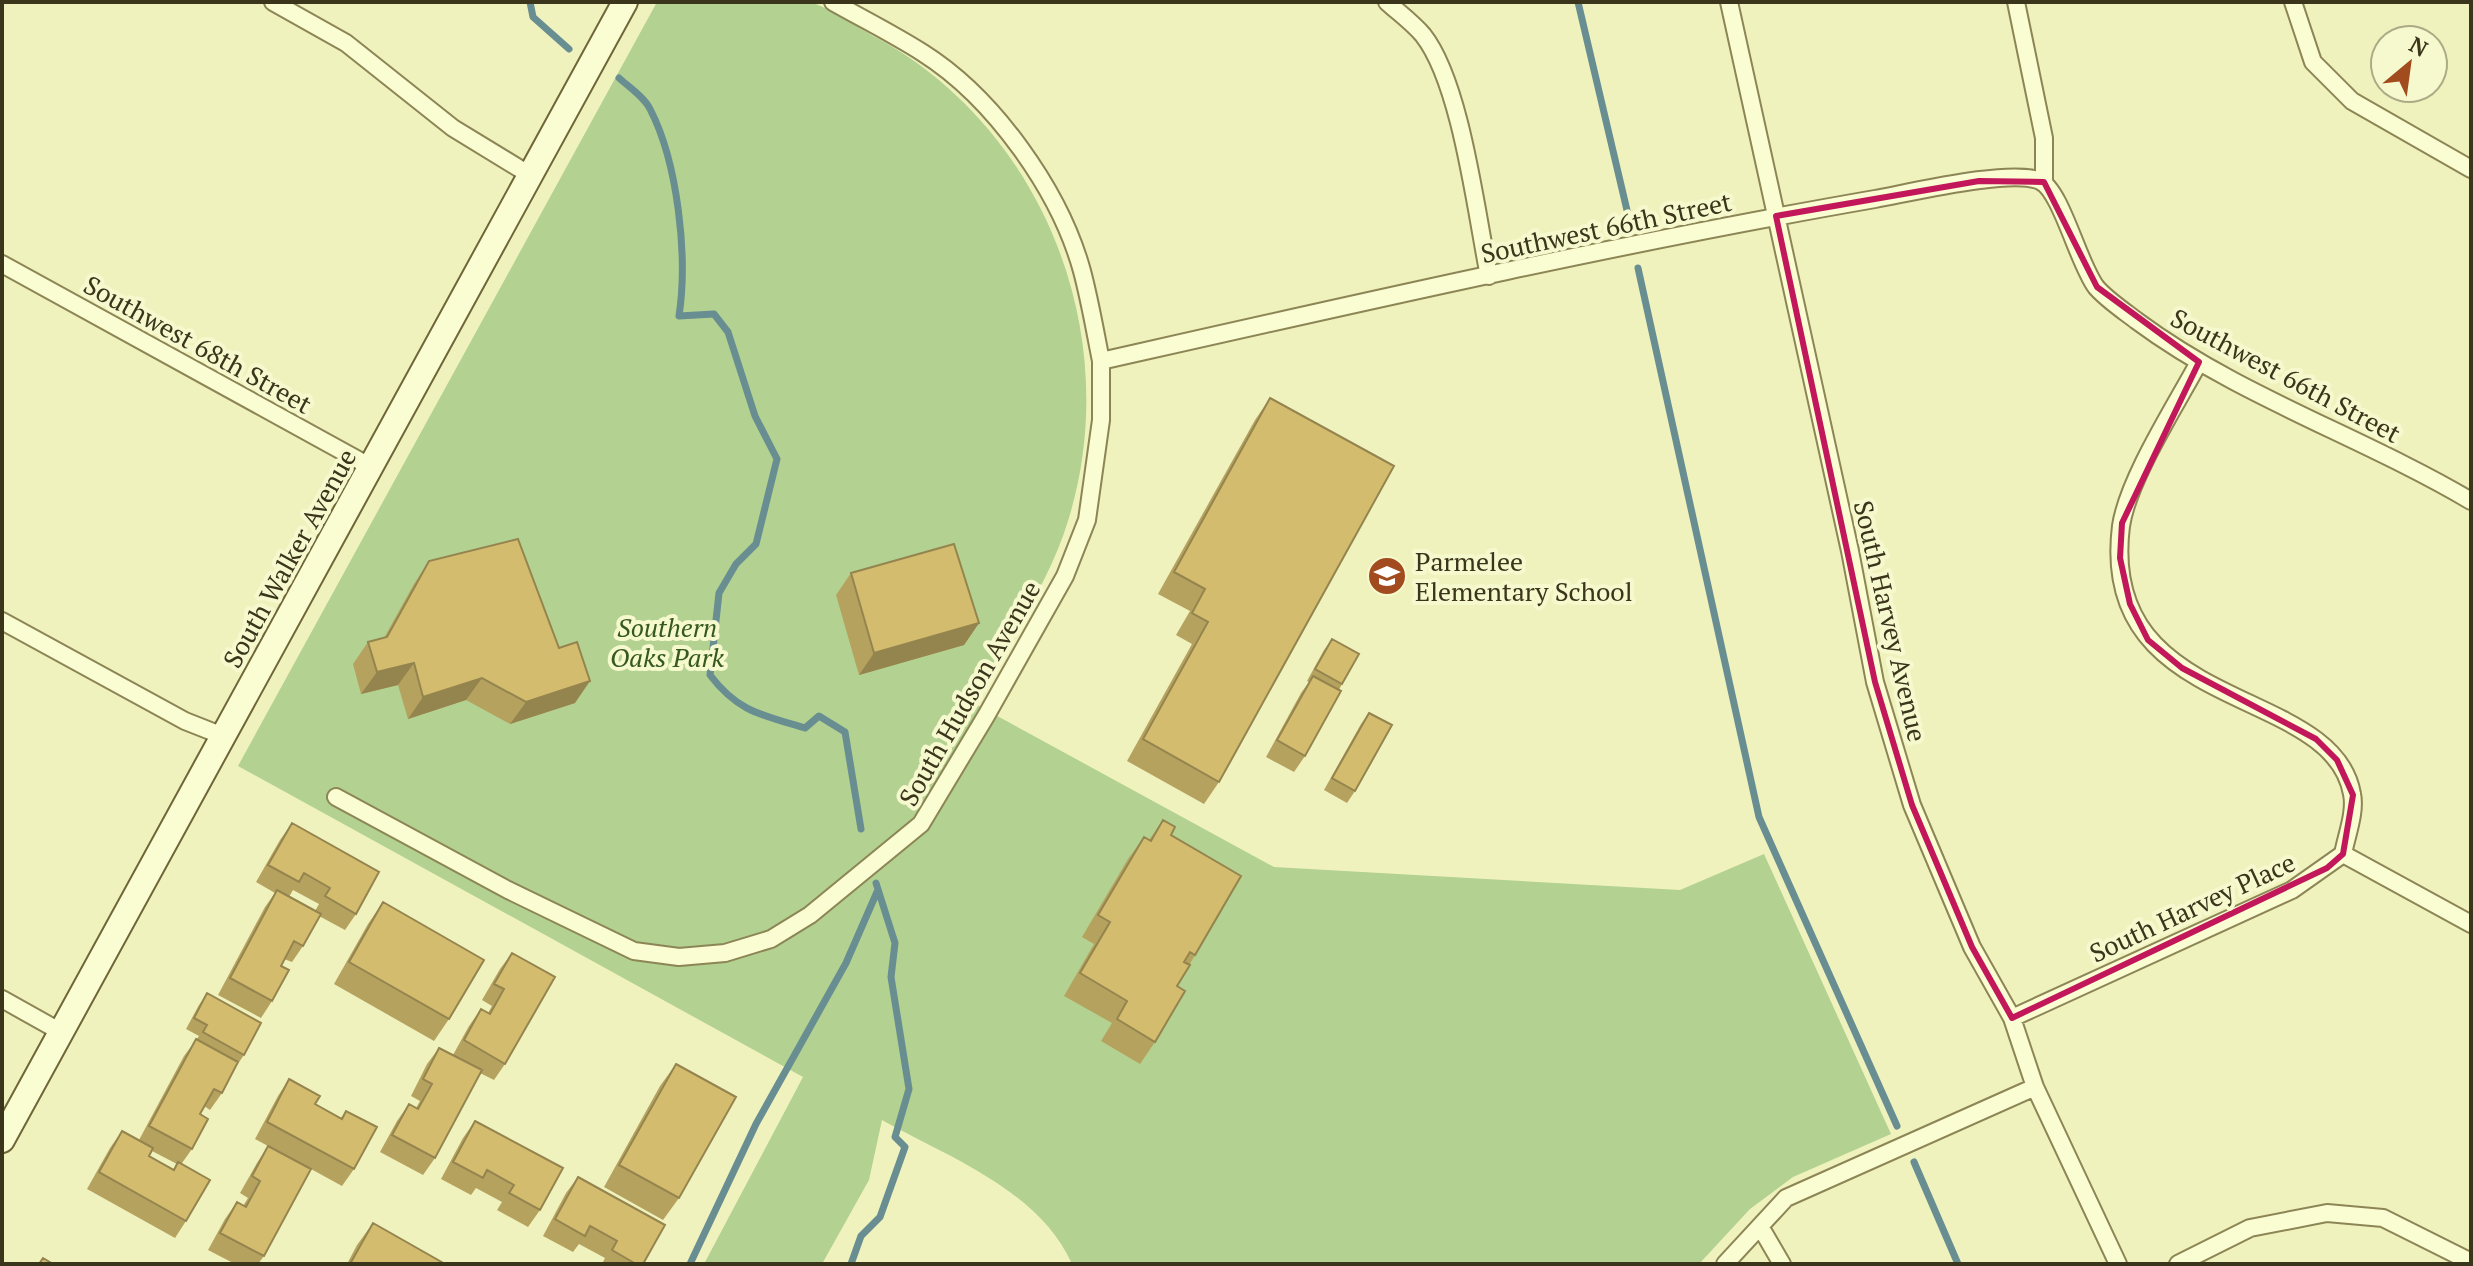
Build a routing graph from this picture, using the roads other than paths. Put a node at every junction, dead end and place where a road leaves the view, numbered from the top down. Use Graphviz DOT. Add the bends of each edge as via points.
graph roads {
  1 [pos="273,2"];
  2 [pos="625,2"];
  3 [pos="833,2"];
  4 [pos="1387,2"];
  5 [pos="1729,2"];
  6 [pos="2016,2"];
  7 [pos="2293,2"];
  8 [pos="2471,169"];
  9 [pos="530,175"];
  10 [pos="2044,182"];
  11 [pos="1776,216"];
  12 [pos="2,264"];
  13 [pos="1489,276"];
  14 [pos="1101,361"];
  15 [pos="2199,362"];
  16 [pos="371,467"];
  17 [pos="2471,501"];
  18 [pos="2,621"];
  19 [pos="223,736"];
  20 [pos="336,797"];
  21 [pos="2343,854"];
  22 [pos="2471,924"];
  23 [pos="2,999"];
  24 [pos="2012,1018"];
  25 [pos="61,1032"];
  26 [pos="2035,1087"];
  27 [pos="2,1140"];
  28 [pos="1761,1228"];
  29 [pos="2471,1262"];
  30 [pos="1725,1264"];
  31 [pos="1782,1264"];
  32 [pos="2118,1264"];
  33 [pos="2178,1264"];
  1 -- 9 [label="street" via="346,43 453,128"];
  2 -- 9 [label="main road, South Walker Avenue"];
  3 -- 14 [label="street" via="926,54 983,102 1023,152 1077,257"];
  4 -- 13 [label="street" via="1422,34 1440,63"];
  5 -- 11 [label="street, South Harvey Avenue"];
  6 -- 10 [label="street" via="2044,138"];
  7 -- 8 [label="street" via="2313,62 2352,101"];
  9 -- 16 [label="main road, South Walker Avenue"];
  10 -- 11 [label="street, Southwest 66th Street" via="2025,177 1979,181"];
  10 -- 15 [label="street, Southwest 66th Street" via="2059,202 2073,245 2097,287"];
  11 -- 13 [label="street, Southwest 66th Street"];
  11 -- 24 [label="street, South Harvey Avenue" via="1875,682 1912,805 1972,947"];
  12 -- 16 [label="street, Southwest 68th Street"];
  13 -- 14 [label="street, Southwest 66th Street"];
  14 -- 20 [label="street, South Hudson Avenue" via="1101,420 1087,520 1065,576 986,716 921,824 810,915 771,939 710,955 634,951"];
  15 -- 17 [label="street, Southwest 66th Street"];
  15 -- 21 [label="street" via="2139,475 2122,523 2120,558 2130,604 2148,640 2182,668 2316,739 2337,760 2353,795"];
  16 -- 19 [label="main road, South Walker Avenue"];
  18 -- 19 [label="street" via="185,721"];
  19 -- 25 [label="main road, South Walker Avenue"];
  21 -- 22 [label="street"];
  21 -- 24 [label="street, South Harvey Place" via="2292,890"];
  23 -- 25 [label="street"];
  24 -- 26 [label="street, South Harvey Avenue"];
  25 -- 27 [label="main road, South Walker Avenue"];
  26 -- 28 [label="street" via="1786,1198"];
  26 -- 32 [label="street, South Harvey Avenue"];
  28 -- 30 [label="street"];
  28 -- 31 [label="street"];
  29 -- 33 [label="street" via="2383,1218 2327,1213 2250,1228"];
}
